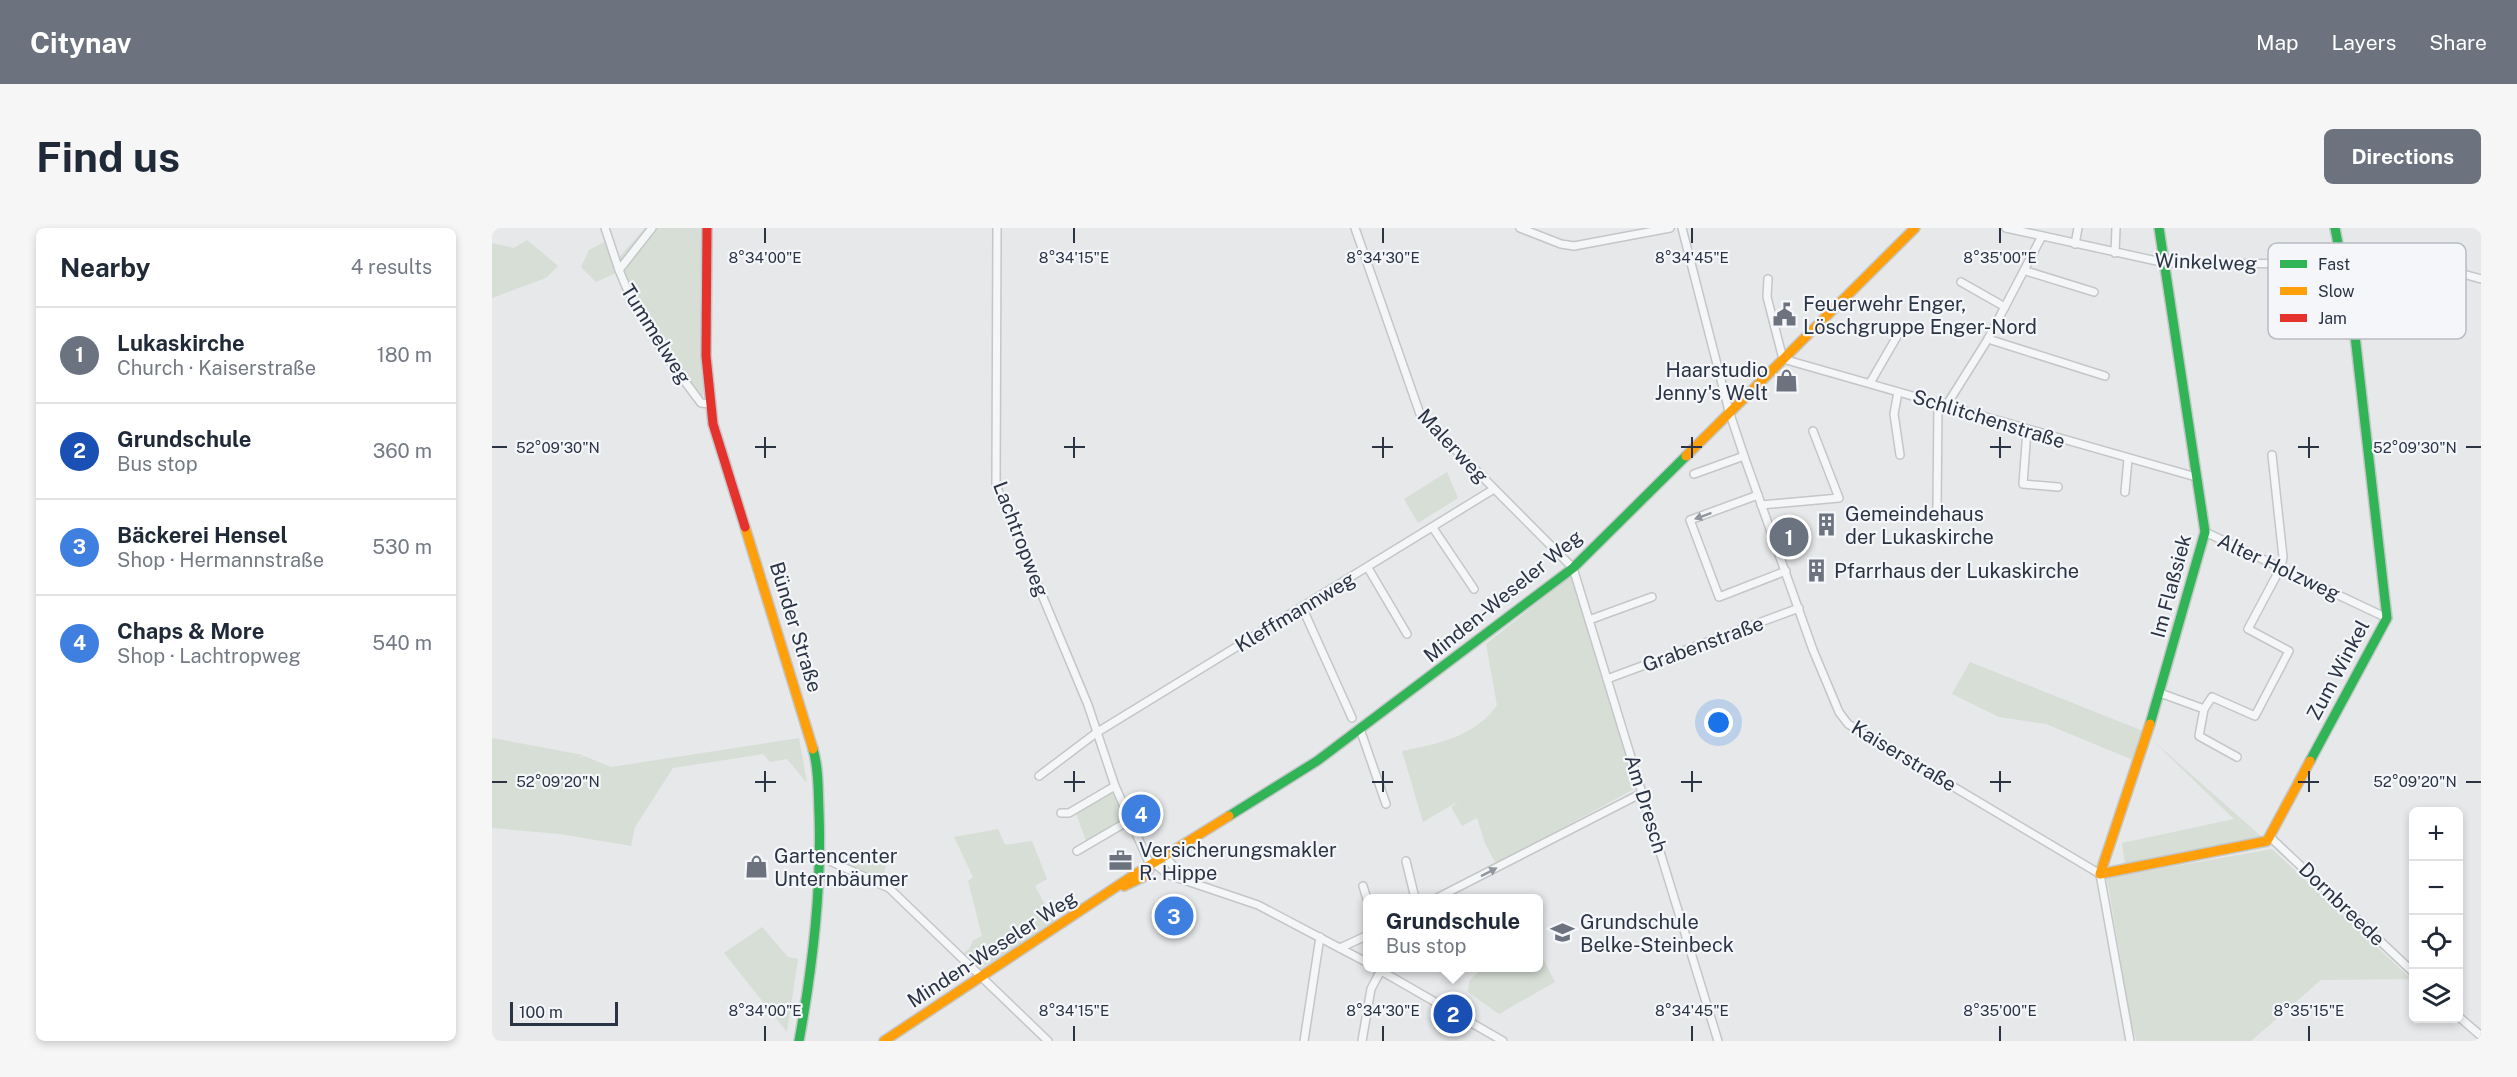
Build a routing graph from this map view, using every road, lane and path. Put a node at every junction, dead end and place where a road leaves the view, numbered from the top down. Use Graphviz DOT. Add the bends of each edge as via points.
graph roads {
  1 [pos="605,228"];
  2 [pos="652,228"];
  3 [pos="707,228"];
  4 [pos="997,228"];
  5 [pos="1355,228"];
  6 [pos="1520,228"];
  7 [pos="1670,228"];
  8 [pos="1682,228"];
  9 [pos="1915,228"];
  10 [pos="2006,228"];
  11 [pos="2078,228"];
  12 [pos="2116,228"];
  13 [pos="2159,228"];
  14 [pos="2335,228"];
  15 [pos="2042,236"];
  16 [pos="2338,243"];
  17 [pos="2075,244"];
  18 [pos="2115,253"];
  19 [pos="2166,263"];
  20 [pos="2268,264"];
  21 [pos="619,270"];
  22 [pos="2026,271"];
  23 [pos="2466,275"];
  24 [pos="1768,279"];
  25 [pos="2481,279"];
  26 [pos="1961,282"];
  27 [pos="2094,292"];
  28 [pos="2005,307"];
  29 [pos="1899,333"];
  30 [pos="1988,339"];
  31 [pos="2355,339"];
  32 [pos="1783,358"];
  33 [pos="2105,376"];
  34 [pos="1870,383"];
  35 [pos="1898,392"];
  36 [pos="710,404"];
  37 [pos="1938,404"];
  38 [pos="1946,406"];
  39 [pos="1729,411"];
  40 [pos="2027,430"];
  41 [pos="1813,431"];
  42 [pos="1900,455"];
  43 [pos="2272,455"];
  44 [pos="1744,456"];
  45 [pos="2128,459"];
  46 [pos="1694,474"];
  47 [pos="2196,477"];
  48 [pos="2058,487"];
  49 [pos="1494,489"];
  50 [pos="2125,492"];
  51 [pos="1758,495"];
  52 [pos="1761,505"];
  53 [pos="1937,508"];
  54 [pos="1433,528"];
  55 [pos="2205,532"];
  56 [pos="2281,567"];
  57 [pos="1368,568"];
  58 [pos="1573,568"];
  59 [pos="1786,571"];
  60 [pos="1474,589"];
  61 [pos="1652,597"];
  62 [pos="1302,607"];
  63 [pos="1799,608"];
  64 [pos="2386,618"];
  65 [pos="1589,620"];
  66 [pos="1407,634"];
  67 [pos="1607,679"];
  68 [pos="2160,693"];
  69 [pos="2204,709"];
  70 [pos="1352,718"];
  71 [pos="1360,729"];
  72 [pos="1095,733"];
  73 [pos="2237,757"];
  74 [pos="1039,776"];
  75 [pos="1115,786"];
  76 [pos="1642,793"];
  77 [pos="1386,804"];
  78 [pos="1061,813"];
  79 [pos="1130,820"];
  80 [pos="2270,837"];
  81 [pos="1077,851"];
  82 [pos="819,856"];
  83 [pos="1166,858"];
  84 [pos="1406,861"];
  85 [pos="1153,866"];
  86 [pos="2100,874"];
  87 [pos="1185,881"];
  88 [pos="1363,886"];
  89 [pos="1366,894"];
  90 [pos="1414,894"];
  91 [pos="1445,894"];
  92 [pos="1363,936"];
  93 [pos="1320,937"];
  94 [pos="1340,948"];
  95 [pos="1363,960"];
  96 [pos="2410,969"];
  97 [pos="1377,972"];
  98 [pos="1383,972"];
  99 [pos="981,977"];
  100 [pos="2463,1020"];
  101 [pos="2481,1036"];
  102 [pos="799,1041"];
  103 [pos="884,1041"];
  104 [pos="1048,1041"];
  105 [pos="1304,1041"];
  106 [pos="1362,1041"];
  107 [pos="1503,1041"];
  108 [pos="1718,1041"];
  109 [pos="2130,1041"];
  1 -- 21 [label="street"];
  2 -- 21 [label="street, Tummelweg"];
  3 -- 36 [label="street, Bünder Straße" via="706,356"];
  4 -- 72 [label="street, Lachtropweg" via="996,485 1088,705"];
  5 -- 49 [label="street, Malerweg" via="1414,404 1445,442"];
  6 -- 7 [label="street" via="1561,244 1583,246"];
  8 -- 39 [label="street, Kaiserstraße"];
  9 -- 32 [label="street, Minden-Weseler Weg"];
  10 -- 15 [label="street, Winkelweg"];
  11 -- 17 [label="street"];
  12 -- 18 [label="street"];
  13 -- 19 [label="street, Im Flaßsiek"];
  14 -- 16 [label="street, Zum Winkel"];
  15 -- 17 [label="street, Winkelweg"];
  15 -- 22 [label="street"];
  17 -- 18 [label="street, Winkelweg"];
  18 -- 19 [label="street, Winkelweg"];
  19 -- 20 [label="street, Winkelweg"];
  19 -- 47 [label="street, Im Flaßsiek"];
  21 -- 36 [label="street, Tummelweg" via="648,328 701,403"];
  22 -- 27 [label="street"];
  22 -- 28 [label="street"];
  23 -- 25 [label="street, Winkelweg"];
  24 -- 32 [label="street" via="1767,297"];
  26 -- 28 [label="street"];
  28 -- 30 [label="street"];
  29 -- 34 [label="street"];
  30 -- 33 [label="street"];
  30 -- 38 [label="street"];
  31 -- 64 [label="street, Zum Winkel"];
  32 -- 34 [label="street, Schlitchenstraße"];
  32 -- 39 [label="street, Minden-Weseler Weg"];
  34 -- 35 [label="street, Schlitchenstraße"];
  35 -- 37 [label="street, Schlitchenstraße"];
  35 -- 42 [label="street" via="1894,414"];
  36 -- 82 [label="street, Bünder Straße" via="815,756 820,803"];
  37 -- 38 [label="street, Schlitchenstraße"];
  37 -- 53 [label="street"];
  38 -- 40 [label="street, Schlitchenstraße"];
  39 -- 44 [label="street, Kaiserstraße"];
  39 -- 58 [label="street, Minden-Weseler Weg"];
  40 -- 45 [label="street, Schlitchenstraße"];
  40 -- 48 [label="street" via="2023,484"];
  41 -- 52 [label="street" via="1839,498"];
  43 -- 56 [label="street"];
  44 -- 46 [label="street"];
  44 -- 51 [label="street, Kaiserstraße"];
  45 -- 47 [label="street, Schlitchenstraße"];
  45 -- 50 [label="street"];
  47 -- 55 [label="street, Im Flaßsiek"];
  49 -- 54 [label="street, Kleffmannweg"];
  49 -- 58 [label="street, Malerweg"];
  51 -- 52 [label="street, Kaiserstraße"];
  51 -- 59 [label="street, one-way" via="1690,520 1719,597"];
  52 -- 59 [label="street, Kaiserstraße"];
  54 -- 57 [label="street, Kleffmannweg"];
  54 -- 60 [label="street"];
  55 -- 56 [label="street, Alter Holzweg"];
  55 -- 68 [label="street, Im Flaßsiek"];
  56 -- 64 [label="street, Alter Holzweg"];
  56 -- 69 [label="street" via="2248,629 2289,651 2255,716 2212,697"];
  57 -- 62 [label="street, Kleffmannweg"];
  57 -- 66 [label="street"];
  58 -- 65 [label="street, Am Dresch"];
  58 -- 71 [label="street, Minden-Weseler Weg"];
  59 -- 63 [label="street, Kaiserstraße"];
  61 -- 65 [label="street"];
  62 -- 70 [label="street"];
  62 -- 72 [label="street, Kleffmannweg"];
  63 -- 67 [label="street, Grabenstraße"];
  63 -- 86 [label="street, Kaiserstraße" via="1844,720"];
  64 -- 80 [label="street, Zum Winkel"];
  65 -- 67 [label="street, Am Dresch"];
  67 -- 76 [label="street, Am Dresch"];
  68 -- 69 [label="street"];
  68 -- 86 [label="street, Im Flaßsiek"];
  69 -- 73 [label="street" via="2199,736"];
  71 -- 77 [label="street"];
  71 -- 83 [label="street, Minden-Weseler Weg"];
  72 -- 74 [label="street"];
  72 -- 75 [label="street, Lachtropweg"];
  75 -- 78 [label="street" via="1069,813"];
  75 -- 79 [label="street, Lachtropweg"];
  91 -- 76 [label="street, one-way"];
  76 -- 108 [label="street, Am Dresch"];
  79 -- 81 [label="street"];
  79 -- 85 [label="street, Lachtropweg"];
  80 -- 86 [label="street" via="2260,844"];
  80 -- 96 [label="street, Dornbreede"];
  82 -- 99 [label="street" via="888,888"];
  82 -- 102 [label="street, Bünder Straße" via="810,984"];
  83 -- 85 [label="street, Minden-Weseler Weg"];
  83 -- 87 [label="street"];
  84 -- 90 [label="street"];
  85 -- 87 [label="street"];
  85 -- 99 [label="street, Minden-Weseler Weg" via="1143,877 1119,888"];
  86 -- 109 [label="street"];
  87 -- 93 [label="street" via="1240,898"];
  88 -- 89 [label="street"];
  92 -- 94 [label="street"];
  93 -- 94 [label="street"];
  93 -- 105 [label="street"];
  94 -- 95 [label="street"];
  97 -- 106 [label="street"];
  98 -- 107 [label="street"];
  99 -- 103 [label="street, Minden-Weseler Weg"];
  99 -- 104 [label="street"];
  100 -- 101 [label="street"];
}
